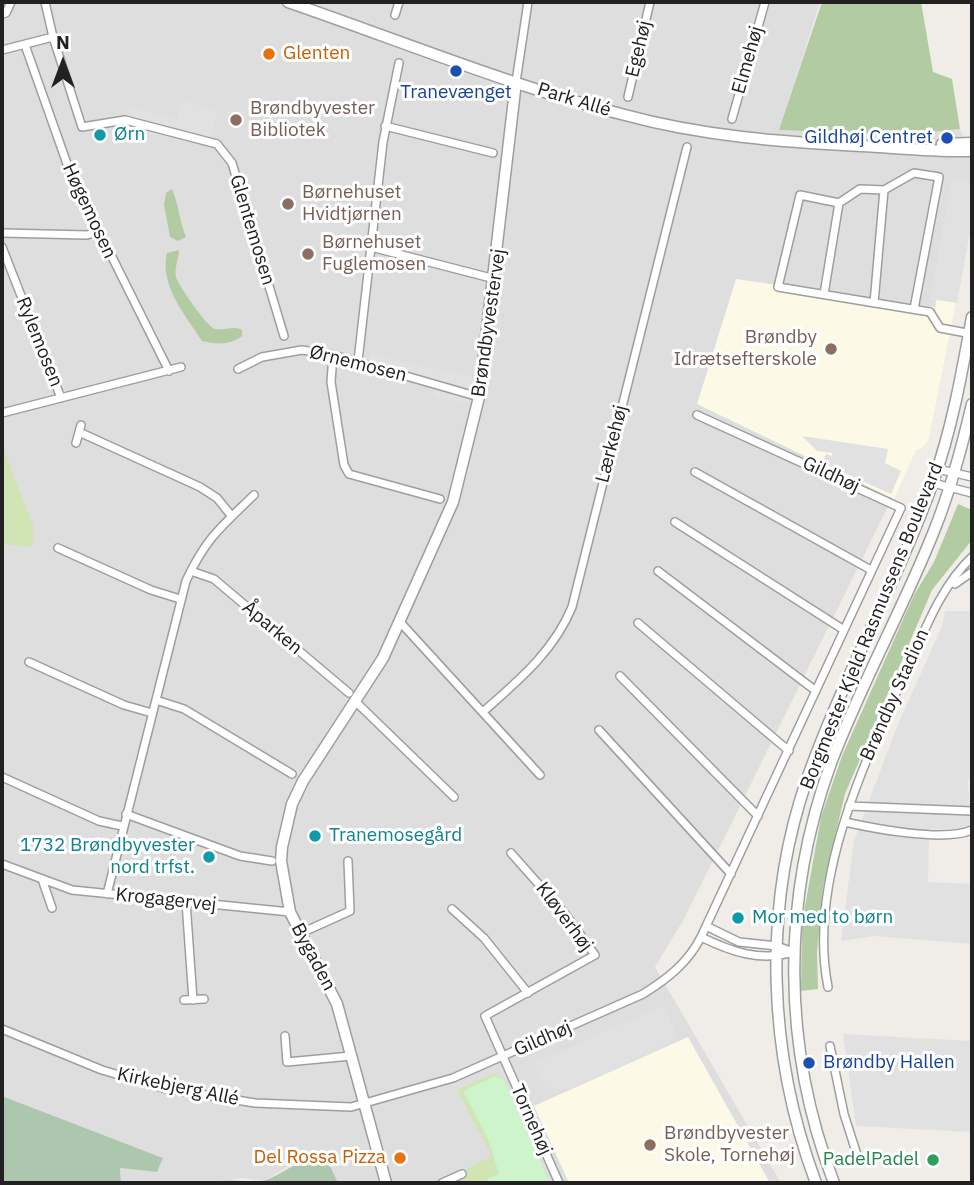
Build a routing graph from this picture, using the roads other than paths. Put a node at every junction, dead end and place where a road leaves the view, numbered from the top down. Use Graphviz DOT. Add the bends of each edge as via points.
graph roads {
  1 [pos="11,2"];
  2 [pos="45,2"];
  3 [pos="288,2"];
  4 [pos="399,2"];
  5 [pos="528,2"];
  6 [pos="650,2"];
  7 [pos="765,2"];
  8 [pos="2,14"];
  9 [pos="395,15"];
  10 [pos="53,37"];
  11 [pos="25,45"];
  12 [pos="2,50"];
  13 [pos="398,63"];
  14 [pos="516,82"];
  15 [pos="628,97"];
  16 [pos="732,119"];
  17 [pos="385,126"];
  18 [pos="972,143"];
  19 [pos="872,147"];
  20 [pos="687,148"];
  21 [pos="972,151"];
  22 [pos="493,153"];
  23 [pos="884,190"];
  24 [pos="839,203"];
  25 [pos="97,232"];
  26 [pos="2,233"];
  27 [pos="2,247"];
  28 [pos="371,247"];
  29 [pos="495,279"];
  30 [pos="824,294"];
  31 [pos="874,303"];
  32 [pos="914,309"];
  33 [pos="972,317"];
  34 [pos="971,334"];
  35 [pos="284,337"];
  36 [pos="333,355"];
  37 [pos="358,361"];
  38 [pos="181,368"];
  39 [pos="238,369"];
  40 [pos="169,371"];
  41 [pos="479,397"];
  42 [pos="61,398"];
  43 [pos="972,404"];
  44 [pos="2,413"];
  45 [pos="697,415"];
  46 [pos="76,443"];
  47 [pos="938,469"];
  48 [pos="695,472"];
  49 [pos="954,472"];
  50 [pos="972,477"];
  51 [pos="933,483"];
  52 [pos="949,488"];
  53 [pos="972,493"];
  54 [pos="254,495"];
  55 [pos="440,499"];
  56 [pos="230,514"];
  57 [pos="675,522"];
  58 [pos="58,548"];
  59 [pos="971,565"];
  60 [pos="191,570"];
  61 [pos="871,570"];
  62 [pos="659,571"];
  63 [pos="180,599"];
  64 [pos="638,623"];
  65 [pos="398,626"];
  66 [pos="844,629"];
  67 [pos="29,662"];
  68 [pos="620,676"];
  69 [pos="816,691"];
  70 [pos="349,693"];
  71 [pos="156,699"];
  72 [pos="356,702"];
  73 [pos="484,711"];
  74 [pos="152,713"];
  75 [pos="598,730"];
  76 [pos="789,751"];
  77 [pos="292,774"];
  78 [pos="540,775"];
  79 [pos="2,777"];
  80 [pos="454,797"];
  81 [pos="849,806"];
  82 [pos="972,811"];
  83 [pos="126,814"];
  84 [pos="758,816"];
  85 [pos="845,822"];
  86 [pos="122,826"];
  87 [pos="972,830"];
  88 [pos="511,853"];
  89 [pos="272,861"];
  90 [pos="348,861"];
  91 [pos="2,864"];
  92 [pos="731,874"];
  93 [pos="43,881"];
  94 [pos="107,894"];
  95 [pos="186,902"];
  96 [pos="52,908"];
  97 [pos="452,909"];
  98 [pos="290,912"];
  99 [pos="706,926"];
  100 [pos="299,934"];
  101 [pos="701,937"];
  102 [pos="777,951"];
  103 [pos="794,952"];
  104 [pos="828,987"];
  105 [pos="527,993"];
  106 [pos="204,999"];
  107 [pos="184,1000"];
  108 [pos="193,1000"];
  109 [pos="2,1029"];
  110 [pos="285,1036"];
  111 [pos="830,1046"];
  112 [pos="351,1056"];
  113 [pos="503,1057"];
  114 [pos="363,1104"];
  115 [pos="859,1161"];
  116 [pos="462,1174"];
  117 [pos="386,1183"];
  118 [pos="442,1183"];
  119 [pos="559,1183"];
  120 [pos="816,1183"];
  121 [pos="834,1183"];
  1 -- 8 [label="street"];
  2 -- 10 [label="street, Glentemosen"];
  3 -- 14 [label="street, Park Allé"];
  4 -- 9 [label="street"];
  5 -- 14 [label="street, Brøndbyvestervej"];
  6 -- 15 [label="street, Egehøj"];
  7 -- 16 [label="street, Elmehøj"];
  10 -- 11 [label="street"];
  10 -- 35 [label="street, Glentemosen" via="82,127 125,120 225,150"];
  11 -- 12 [label="street"];
  11 -- 25 [label="street, Høgemosen" via="58,142"];
  13 -- 17 [label="street"];
  14 -- 19 [label="street, Park Allé" via="624,115 707,133"];
  14 -- 29 [label="street, Brøndbyvestervej"];
  17 -- 22 [label="street"];
  17 -- 28 [label="street"];
  18 -- 19 [label="street, Park Allé"];
  19 -- 21 [label="street, Park Allé"];
  20 -- 73 [label="street, Lærkehøj" via="572,607 544,656"];
  23 -- 24 [label="street" via="860,189"];
  23 -- 31 [label="street"];
  23 -- 32 [label="street" via="914,173 939,177"];
  24 -- 30 [label="street"];
  24 -- 30 [label="street" via="800,195 779,287"];
  25 -- 26 [label="street"];
  25 -- 40 [label="street, Høgemosen"];
  27 -- 42 [label="street, Rylemosen"];
  28 -- 29 [label="street"];
  28 -- 37 [label="street"];
  29 -- 41 [label="street, Brøndbyvestervej"];
  30 -- 31 [label="street"];
  31 -- 32 [label="street"];
  32 -- 34 [label="street" via="930,312 940,328"];
  33 -- 34 [label="street, Borgmester Kjeld Rasmussens Boulevard"];
  34 -- 47 [label="street, Borgmester Kjeld Rasmussens Boulevard"];
  36 -- 37 [label="street, Ørnemosen"];
  36 -- 39 [label="street, Ørnemosen" via="286,351"];
  36 -- 55 [label="street" via="331,382 349,474"];
  37 -- 41 [label="street, Ørnemosen"];
  38 -- 40 [label="street, Rylemosen"];
  40 -- 42 [label="street, Rylemosen"];
  41 -- 65 [label="street, Brøndbyvestervej" via="453,502"];
  42 -- 44 [label="street, Rylemosen"];
  43 -- 49 [label="street, Borgmester Kjeld Rasmussens Boulevard"];
  45 -- 61 [label="street, Gildhøj" via="901,508"];
  46 -- 56 [label="street" via="80,428 200,486"];
  47 -- 49 [label="street"];
  47 -- 51 [label="street, Borgmester Kjeld Rasmussens Boulevard"];
  48 -- 61 [label="street"];
  49 -- 50 [label="street"];
  49 -- 52 [label="street, Borgmester Kjeld Rasmussens Boulevard"];
  51 -- 52 [label="street"];
  51 -- 102 [label="street, Borgmester Kjeld Rasmussens Boulevard" via="807,780 786,864"];
  52 -- 53 [label="street"];
  52 -- 103 [label="street, Borgmester Kjeld Rasmussens Boulevard" via="824,786 803,867"];
  54 -- 56 [label="street"];
  56 -- 60 [label="street" via="201,549"];
  57 -- 66 [label="street"];
  58 -- 63 [label="street"];
  59 -- 81 [label="street, Brøndby Stadion" via="948,589 928,623"];
  60 -- 63 [label="street"];
  60 -- 70 [label="street, Åparken" via="214,579"];
  61 -- 66 [label="street, Gildhøj"];
  62 -- 69 [label="street"];
  63 -- 71 [label="street"];
  64 -- 76 [label="street"];
  65 -- 72 [label="street, Bygaden"];
  65 -- 73 [label="street"];
  66 -- 69 [label="street, Gildhøj"];
  67 -- 74 [label="street"];
  68 -- 84 [label="street"];
  69 -- 76 [label="street, Gildhøj"];
  71 -- 74 [label="street"];
  71 -- 77 [label="street" via="184,709"];
  72 -- 80 [label="street"];
  72 -- 98 [label="street, Bygaden" via="292,804 281,861"];
  73 -- 78 [label="street"];
  74 -- 83 [label="street"];
  75 -- 92 [label="street"];
  76 -- 84 [label="street, Gildhøj"];
  79 -- 86 [label="street" via="99,821"];
  81 -- 82 [label="street"];
  81 -- 85 [label="street, Brøndby Stadion"];
  83 -- 86 [label="street"];
  83 -- 89 [label="street" via="240,856"];
  84 -- 92 [label="street, Gildhøj"];
  85 -- 87 [label="street" via="884,830 957,834"];
  85 -- 104 [label="street, Brøndby Stadion" via="828,899"];
  86 -- 94 [label="street"];
  88 -- 105 [label="street, Kløverhøj" via="595,955"];
  90 -- 100 [label="street" via="351,911"];
  91 -- 93 [label="street, Krogagervej"];
  92 -- 99 [label="street, Gildhøj"];
  93 -- 94 [label="street, Krogagervej"];
  93 -- 96 [label="street"];
  94 -- 95 [label="street, Krogagervej"];
  95 -- 98 [label="street, Krogagervej"];
  95 -- 108 [label="street"];
  97 -- 105 [label="street" via="485,940"];
  98 -- 100 [label="street, Bygaden"];
  99 -- 101 [label="street, Gildhøj"];
  99 -- 102 [label="street" via="739,942"];
  100 -- 112 [label="street, Bygaden" via="337,1004"];
  101 -- 102 [label="street" via="738,953"];
  101 -- 113 [label="street, Gildhøj" via="680,967 643,994"];
  102 -- 103 [label="street"];
  102 -- 120 [label="street, Borgmester Kjeld Rasmussens Boulevard" via="785,1070"];
  103 -- 121 [label="street, Borgmester Kjeld Rasmussens Boulevard" via="796,1022 804,1078"];
  105 -- 113 [label="street, Kløverhøj" via="485,1016"];
  106 -- 108 [label="street"];
  107 -- 108 [label="street"];
  109 -- 114 [label="street, Kirkebjerg Allé" via="66,1057 163,1088 268,1104"];
  110 -- 112 [label="street" via="287,1062"];
  111 -- 115 [label="street"];
  112 -- 114 [label="street, Bygaden"];
  113 -- 114 [label="street, Gildhøj"];
  113 -- 119 [label="street, Tornehøj"];
  114 -- 117 [label="street, Bygaden"];
  116 -- 118 [label="street"];
}
